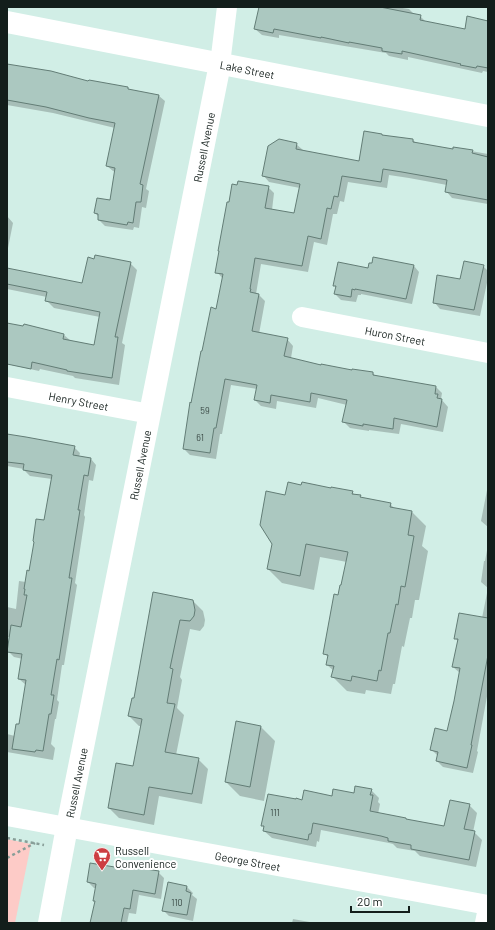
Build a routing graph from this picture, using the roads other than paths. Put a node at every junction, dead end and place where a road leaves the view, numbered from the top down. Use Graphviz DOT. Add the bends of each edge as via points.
graph roads {
  1 [pos="227,7"];
  2 [pos="7,22"];
  3 [pos="220,64"];
  4 [pos="488,116"];
  5 [pos="302,318"];
  6 [pos="488,353"];
  7 [pos="7,387"];
  8 [pos="150,414"];
  9 [pos="7,816"];
  10 [pos="67,827"];
  11 [pos="488,905"];
  12 [pos="488,908"];
  13 [pos="49,923"];
  14 [pos="485,923"];
  1 -- 3 [label="street, Russell Avenue"];
  2 -- 3 [label="street, Lake Street"];
  3 -- 4 [label="street, Lake Street"];
  3 -- 8 [label="street, Russell Avenue"];
  5 -- 6 [label="street, Huron Street"];
  7 -- 8 [label="street, Henry Street"];
  8 -- 10 [label="street, Russell Avenue"];
  9 -- 10 [label="street, George Street"];
  10 -- 11 [label="street, George Street"];
  10 -- 13 [label="street, Russell Avenue"];
  12 -- 14 [label="street"];
}
